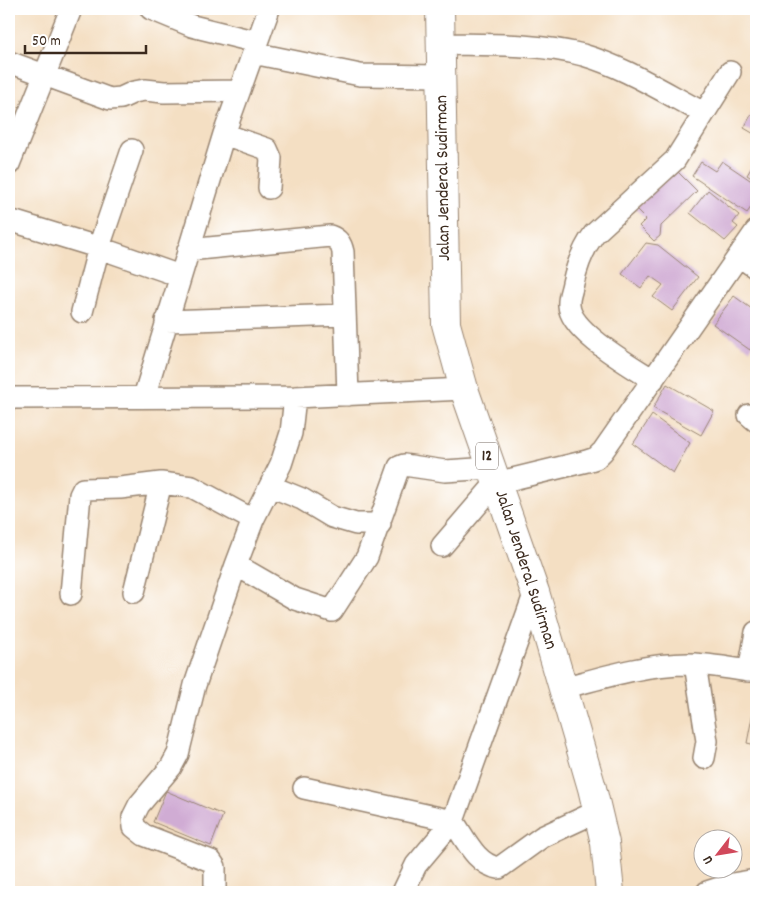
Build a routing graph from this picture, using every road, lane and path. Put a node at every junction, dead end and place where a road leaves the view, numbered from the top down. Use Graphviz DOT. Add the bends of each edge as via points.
graph roads {
  1 [pos="71,9"];
  2 [pos="151,9"];
  3 [pos="268,9"];
  4 [pos="440,9"];
  5 [pos="441,44"];
  6 [pos="255,47"];
  7 [pos="9,62"];
  8 [pos="730,72"];
  9 [pos="44,75"];
  10 [pos="442,76"];
  11 [pos="239,91"];
  12 [pos="704,113"];
  13 [pos="224,134"];
  14 [pos="132,150"];
  15 [pos="9,164"];
  16 [pos="269,188"];
  17 [pos="9,220"];
  18 [pos="756,231"];
  19 [pos="99,247"];
  20 [pos="188,250"];
  21 [pos="748,262"];
  22 [pos="180,276"];
  23 [pos="82,312"];
  24 [pos="344,315"];
  25 [pos="166,321"];
  26 [pos="652,380"];
  27 [pos="464,390"];
  28 [pos="348,394"];
  29 [pos="144,397"];
  30 [pos="295,397"];
  31 [pos="9,398"];
  32 [pos="494,476"];
  33 [pos="161,484"];
  34 [pos="270,486"];
  35 [pos="253,520"];
  36 [pos="380,524"];
  37 [pos="442,546"];
  38 [pos="236,565"];
  39 [pos="134,592"];
  40 [pos="534,592"];
  41 [pos="71,594"];
  42 [pos="756,632"];
  43 [pos="695,664"];
  44 [pos="753,678"];
  45 [pos="563,688"];
  46 [pos="704,758"];
  47 [pos="304,788"];
  48 [pos="598,811"];
  49 [pos="453,820"];
  50 [pos="756,880"];
  51 [pos="215,892"];
  52 [pos="403,892"];
  53 [pos="610,892"];
  54 [pos="707,892"];
  1 -- 9 [label="street"];
  2 -- 6 [label="street"];
  3 -- 6 [label="street"];
  4 -- 5 [label="highway, Jalan Jenderal Sudirman / 12"];
  5 -- 10 [label="highway, Jalan Jenderal Sudirman / 12"];
  5 -- 12 [label="street" via="517,46 584,55"];
  6 -- 10 [label="street" via="360,75"];
  6 -- 11 [label="street"];
  7 -- 9 [label="street"];
  8 -- 12 [label="street"];
  9 -- 11 [label="street" via="110,99 145,90"];
  9 -- 15 [label="street"];
  10 -- 27 [label="highway, Jalan Jenderal Sudirman / 12" via="446,324"];
  11 -- 13 [label="street"];
  12 -- 26 [label="street" via="675,160 586,244 577,266 568,306 584,333"];
  13 -- 16 [label="street" via="267,149 271,158"];
  13 -- 20 [label="street"];
  14 -- 19 [label="street"];
  17 -- 19 [label="street"];
  18 -- 21 [label="street"];
  19 -- 22 [label="street"];
  19 -- 23 [label="street"];
  20 -- 22 [label="street"];
  20 -- 24 [label="street" via="330,236 342,244"];
  21 -- 26 [label="street"];
  22 -- 25 [label="street"];
  24 -- 25 [label="street"];
  24 -- 28 [label="street"];
  25 -- 29 [label="street"];
  26 -- 32 [label="street" via="596,458"];
  27 -- 28 [label="street"];
  27 -- 32 [label="highway, Jalan Jenderal Sudirman / 12"];
  28 -- 30 [label="street"];
  29 -- 30 [label="street"];
  29 -- 31 [label="street"];
  30 -- 34 [label="street" via="291,433"];
  32 -- 36 [label="street" via="401,466"];
  32 -- 37 [label="street"];
  32 -- 40 [label="highway, Jalan Jenderal Sudirman / 12"];
  33 -- 35 [label="street" via="192,487"];
  33 -- 39 [label="street"];
  33 -- 41 [label="street" via="87,488 81,492"];
  34 -- 35 [label="street"];
  34 -- 36 [label="street" via="302,499 332,518 356,524"];
  35 -- 38 [label="street"];
  36 -- 38 [label="street" via="367,557 332,611 295,599"];
  38 -- 51 [label="street" via="195,685 178,754 139,805 132,822 144,835 212,861"];
  40 -- 45 [label="highway, Jalan Jenderal Sudirman / 12"];
  40 -- 49 [label="street"];
  42 -- 44 [label="street"];
  43 -- 44 [label="street"];
  43 -- 45 [label="street" via="658,665"];
  43 -- 46 [label="street" via="707,741"];
  45 -- 48 [label="highway, Jalan Jenderal Sudirman / 12"];
  47 -- 49 [label="street"];
  48 -- 49 [label="street" via="542,837 499,868 488,865 478,856"];
  48 -- 53 [label="highway, Jalan Jenderal Sudirman / 12" via="606,844"];
  49 -- 52 [label="street" via="416,865"];
  50 -- 54 [label="street"];
}
